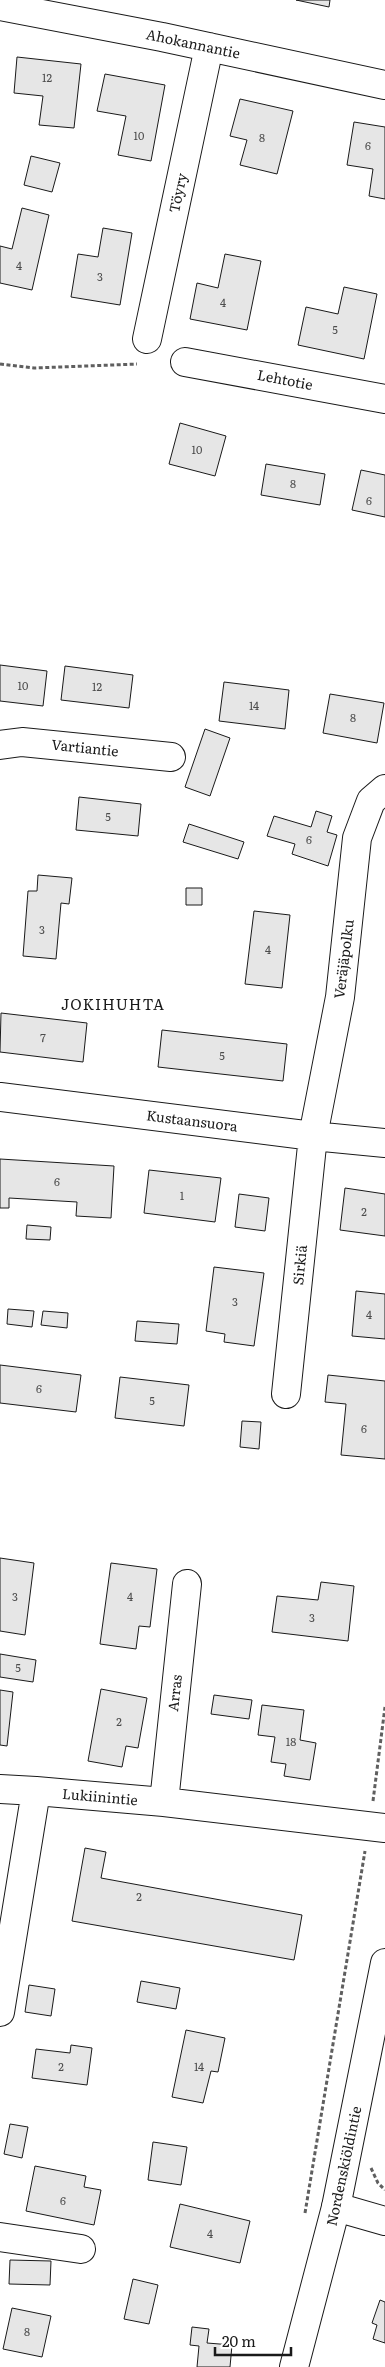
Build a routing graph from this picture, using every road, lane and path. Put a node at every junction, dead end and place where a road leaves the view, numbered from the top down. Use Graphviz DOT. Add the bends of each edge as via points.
graph roads {
  1 [pos="0,6"];
  2 [pos="208,47"];
  3 [pos="385,85"];
  4 [pos="145,351"];
  5 [pos="185,362"];
  6 [pos="0,364"];
  7 [pos="385,399"];
  8 [pos="0,745"];
  9 [pos="171,757"];
  10 [pos="385,789"];
  11 [pos="0,1097"];
  12 [pos="314,1136"];
  13 [pos="385,1143"];
  14 [pos="286,1394"];
  15 [pos="186,1584"];
  16 [pos="385,1707"];
  17 [pos="0,1789"];
  18 [pos="36,1791"];
  19 [pos="164,1802"];
  20 [pos="377,1827"];
  21 [pos="385,1964"];
  22 [pos="0,2012"];
  23 [pos="336,2207"];
  24 [pos="304,2216"];
  25 [pos="385,2221"];
  26 [pos="0,2237"];
  27 [pos="81,2249"];
  28 [pos="294,2367"];
  1 -- 2 [label="street, Ahokannantie"];
  2 -- 3 [label="street, Ahokannantie"];
  2 -- 4 [label="street, Töyry"];
  4 -- 6 [label="path" via="34,368"];
  5 -- 7 [label="street, Lehtotie"];
  8 -- 9 [label="street, Vartiantie" via="22,742"];
  10 -- 12 [label="street, Veräjäpolku" via="372,800 357,838 340,997"];
  11 -- 12 [label="street, Kustaansuora"];
  12 -- 13 [label="street, Kustaansuora"];
  12 -- 14 [label="street, Sirkiä"];
  15 -- 19 [label="street, Arras"];
  16 -- 20 [label="path"];
  17 -- 18 [label="street, Lukiinintie"];
  18 -- 19 [label="street, Lukiinintie"];
  18 -- 22 [label="street"];
  19 -- 20 [label="street, Lukiinintie"];
  20 -- 24 [label="path"];
  21 -- 23 [label="street, Nordenskiöldintie"];
  23 -- 25 [label="street"];
  23 -- 28 [label="street, Nordenskiöldintie"];
  26 -- 27 [label="street"];
}
